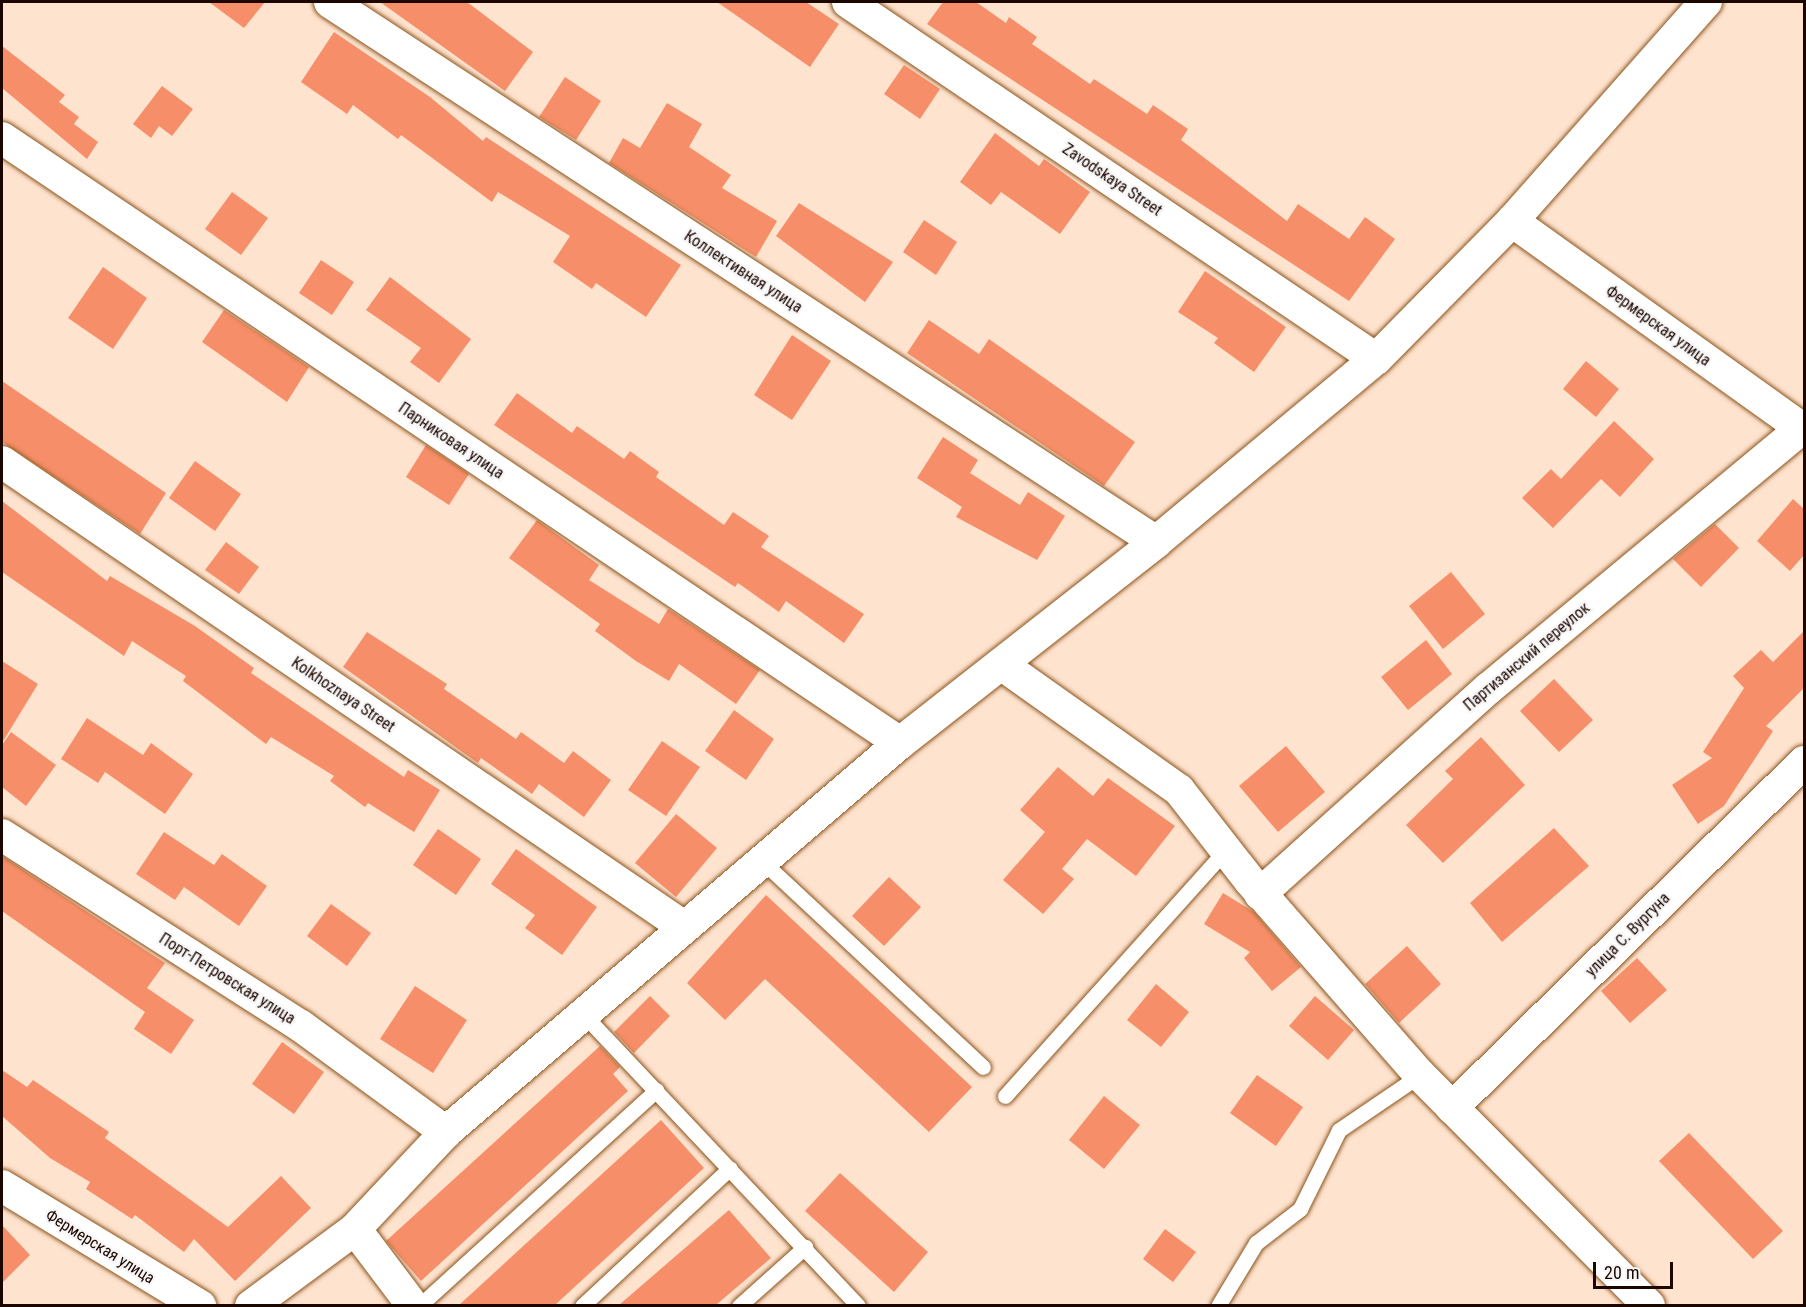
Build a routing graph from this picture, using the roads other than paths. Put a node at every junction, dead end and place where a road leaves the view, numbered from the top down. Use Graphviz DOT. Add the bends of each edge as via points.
graph roads {
  1 [pos="330,2"];
  2 [pos="848,2"];
  3 [pos="1706,2"];
  4 [pos="2,138"];
  5 [pos="1512,221"];
  6 [pos="1376,359"];
  7 [pos="1803,429"];
  8 [pos="2,462"];
  9 [pos="1156,542"];
  10 [pos="1001,664"];
  11 [pos="900,743"];
  12 [pos="1804,762"];
  13 [pos="2,836"];
  14 [pos="1226,850"];
  15 [pos="762,861"];
  16 [pos="1260,894"];
  17 [pos="684,927"];
  18 [pos="585,1016"];
  19 [pos="983,1067"];
  20 [pos="1420,1075"];
  21 [pos="656,1090"];
  22 [pos="1005,1096"];
  23 [pos="1452,1108"];
  24 [pos="446,1132"];
  25 [pos="730,1168"];
  26 [pos="2,1186"];
  27 [pos="356,1229"];
  28 [pos="805,1247"];
  29 [pos="200,1305"];
  30 [pos="251,1305"];
  31 [pos="413,1305"];
  32 [pos="418,1305"];
  33 [pos="582,1305"];
  34 [pos="739,1305"];
  35 [pos="858,1305"];
  36 [pos="1218,1305"];
  37 [pos="1649,1305"];
  1 -- 9 [label="street, Коллективная улица"];
  2 -- 6 [label="street, Zavodskaya Street"];
  3 -- 5 [label="street"];
  4 -- 11 [label="street, Парниковая улица"];
  5 -- 6 [label="street"];
  5 -- 7 [label="street, Фермерская улица"];
  6 -- 9 [label="street"];
  7 -- 16 [label="street, Партизанский переулок" via="1489,688"];
  8 -- 17 [label="street, Kolkhoznaya Street"];
  9 -- 10 [label="street"];
  10 -- 11 [label="street"];
  10 -- 14 [label="street" via="1179,790"];
  11 -- 15 [label="street"];
  12 -- 23 [label="street, улица С. Вургуна"];
  13 -- 24 [label="street, Порт-Петровская улица" via="301,1026"];
  14 -- 16 [label="street"];
  14 -- 22 [label="lane"];
  15 -- 17 [label="street"];
  15 -- 19 [label="lane"];
  16 -- 20 [label="street"];
  17 -- 18 [label="street"];
  18 -- 21 [label="lane"];
  18 -- 24 [label="street"];
  20 -- 23 [label="street"];
  20 -- 36 [label="lane" via="1339,1130 1300,1209 1256,1243"];
  21 -- 25 [label="lane"];
  21 -- 32 [label="lane"];
  23 -- 37 [label="street"];
  24 -- 27 [label="street"];
  25 -- 28 [label="lane"];
  25 -- 33 [label="lane"];
  26 -- 29 [label="street, Фермерская улица"];
  27 -- 30 [label="street"];
  27 -- 31 [label="street"];
  28 -- 34 [label="lane"];
  28 -- 35 [label="lane"];
}
